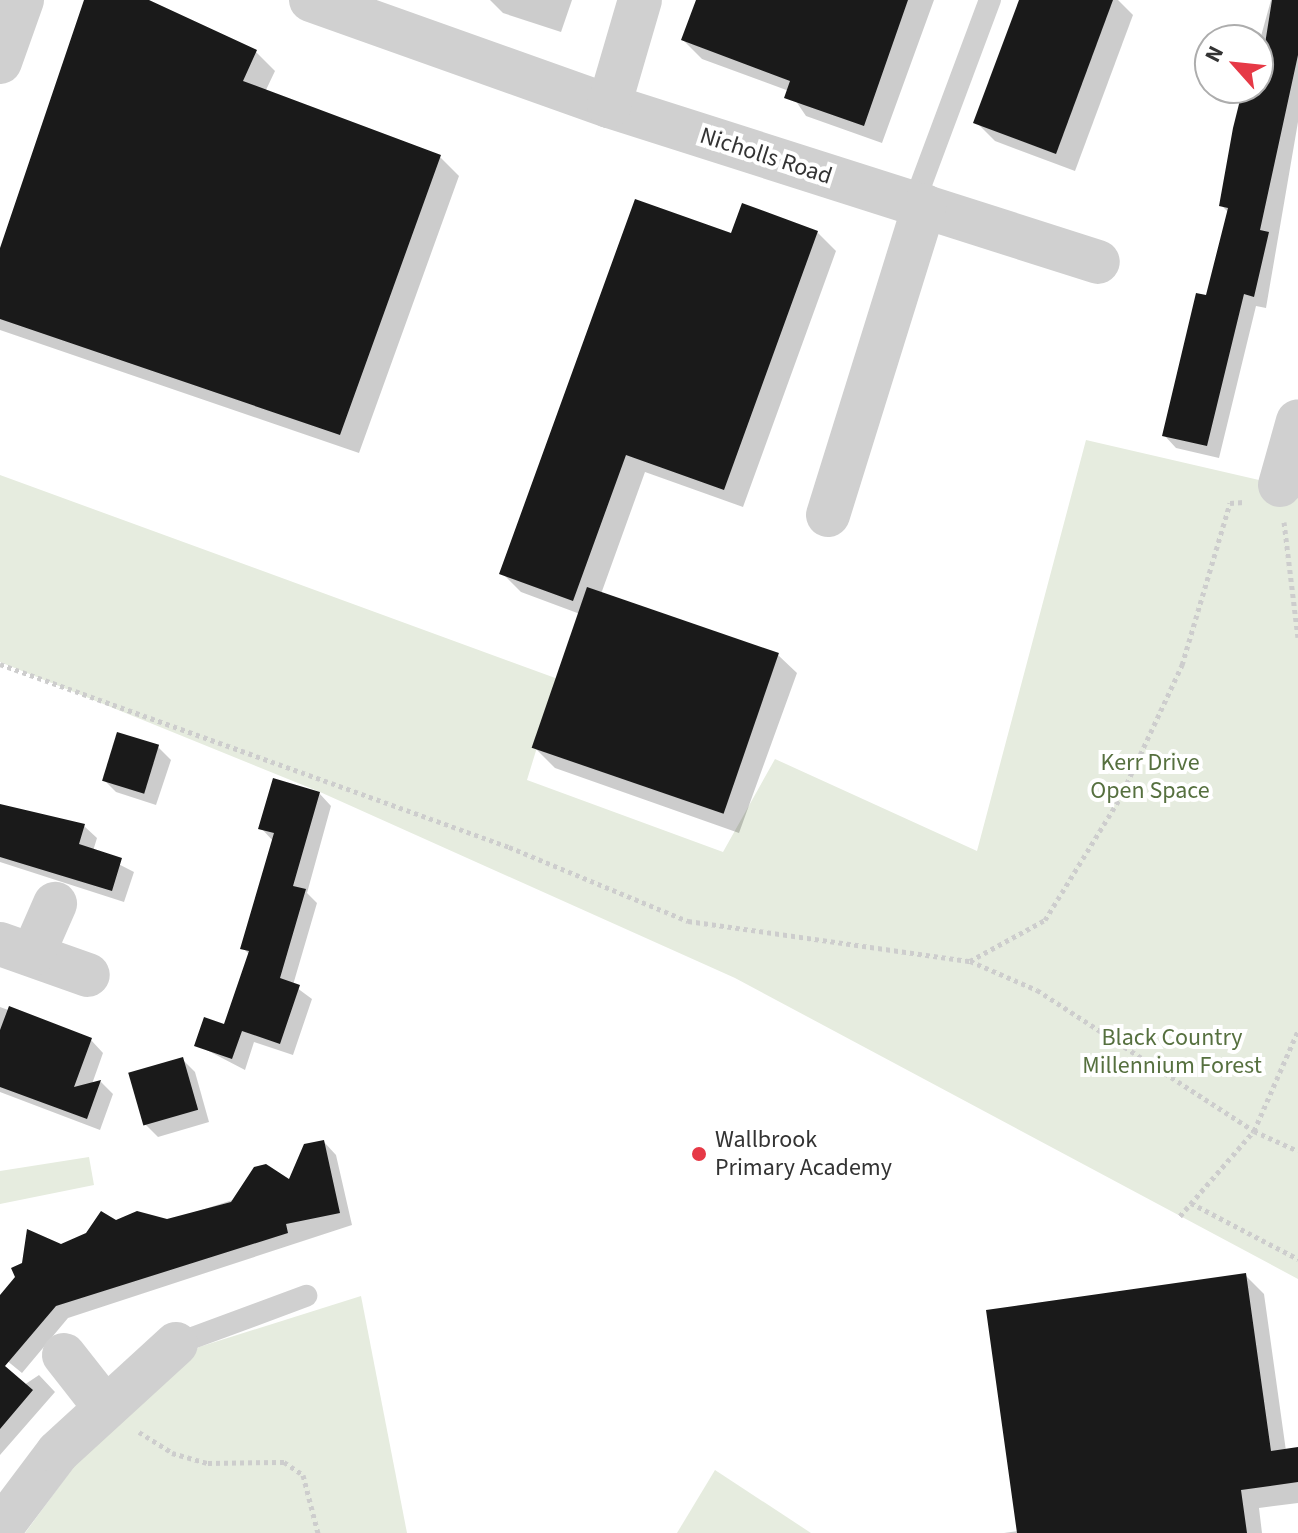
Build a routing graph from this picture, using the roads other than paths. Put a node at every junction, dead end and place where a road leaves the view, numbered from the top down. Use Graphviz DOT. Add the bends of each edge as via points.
graph roads {
  1 [pos="22,0"];
  2 [pos="311,0"];
  3 [pos="640,0"];
  4 [pos="990,0"];
  5 [pos="0,62"];
  6 [pos="609,106"];
  7 [pos="919,205"];
  8 [pos="1098,262"];
  9 [pos="1298,421"];
  10 [pos="1280,485"];
  11 [pos="828,515"];
  12 [pos="55,904"];
  13 [pos="16,949"];
  14 [pos="88,975"];
  15 [pos="306,1296"];
  16 [pos="176,1344"];
  17 [pos="64,1355"];
  18 [pos="104,1406"];
  19 [pos="0,1529"];
  1 -- 5 [label="street"];
  2 -- 6 [label="street, Nicholls Road"];
  3 -- 6 [label="street"];
  4 -- 7 [label="lane"];
  6 -- 7 [label="street, Nicholls Road"];
  7 -- 8 [label="street, Nicholls Road"];
  7 -- 11 [label="street"];
  9 -- 10 [label="street"];
  12 -- 13 [label="street"];
  13 -- 14 [label="street"];
  15 -- 16 [label="lane"];
  16 -- 18 [label="street"];
  17 -- 18 [label="street"];
  18 -- 19 [label="street" via="58,1452"];
}
